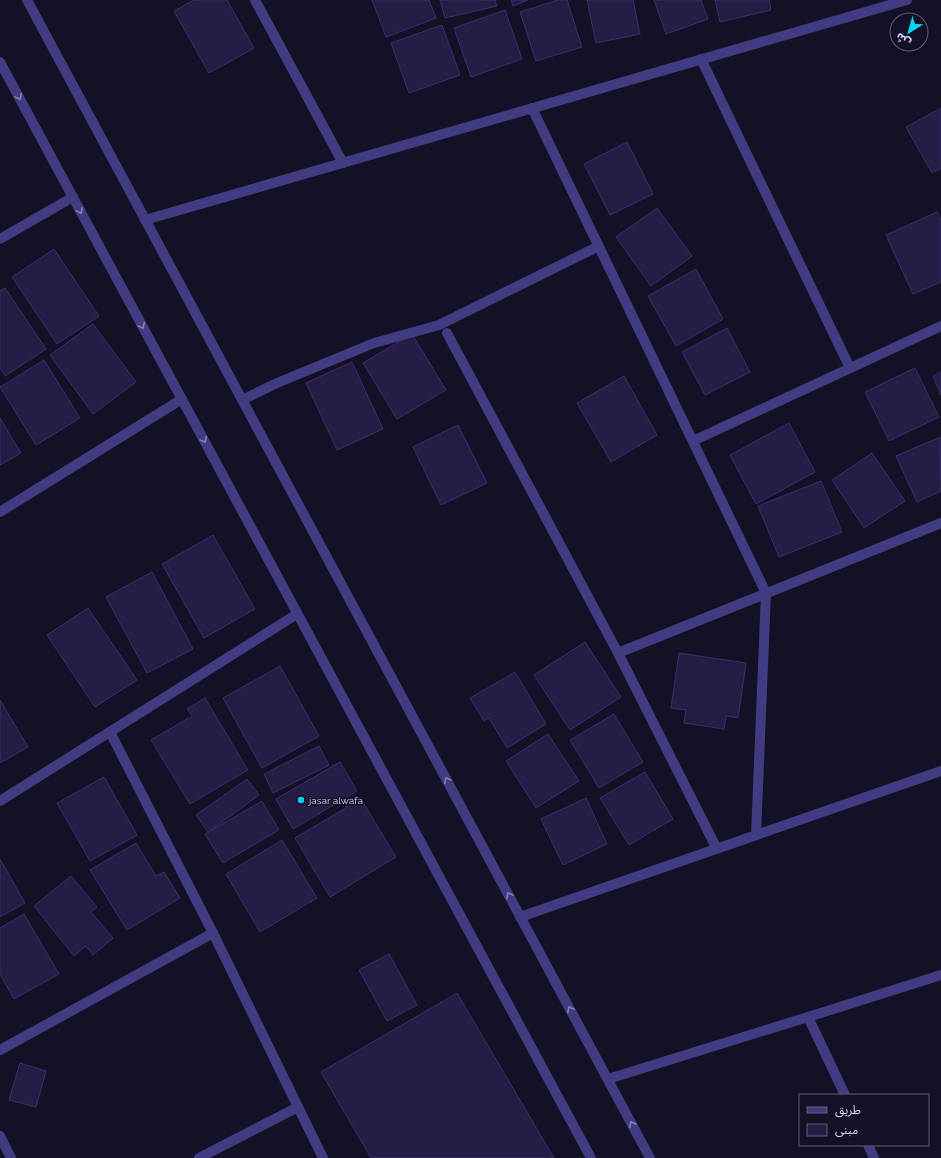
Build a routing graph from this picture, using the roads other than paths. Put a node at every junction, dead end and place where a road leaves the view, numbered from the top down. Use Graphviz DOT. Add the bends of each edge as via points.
graph roads {
  1 [pos="27,0"];
  2 [pos="255,0"];
  3 [pos="907,0"];
  4 [pos="701,60"];
  5 [pos="0,62"];
  6 [pos="532,108"];
  7 [pos="343,163"];
  8 [pos="73,197"];
  9 [pos="145,220"];
  10 [pos="0,239"];
  11 [pos="599,246"];
  12 [pos="941,326"];
  13 [pos="446,333"];
  14 [pos="850,368"];
  15 [pos="182,399"];
  16 [pos="242,400"];
  17 [pos="693,441"];
  18 [pos="0,512"];
  19 [pos="941,523"];
  20 [pos="766,593"];
  21 [pos="297,614"];
  22 [pos="618,653"];
  23 [pos="110,732"];
  24 [pos="941,771"];
  25 [pos="0,801"];
  26 [pos="756,835"];
  27 [pos="717,849"];
  28 [pos="520,916"];
  29 [pos="212,933"];
  30 [pos="941,975"];
  31 [pos="808,1017"];
  32 [pos="0,1050"];
  33 [pos="608,1079"];
  34 [pos="844,1094"];
  35 [pos="298,1107"];
  36 [pos="0,1136"];
  37 [pos="868,1146"];
  38 [pos="11,1158"];
  39 [pos="199,1158"];
  40 [pos="323,1158"];
  41 [pos="591,1158"];
  42 [pos="650,1158"];
  43 [pos="874,1158"];
  1 -- 9 [label="street"];
  2 -- 7 [label="street"];
  3 -- 4 [label="street"];
  4 -- 6 [label="street"];
  4 -- 14 [label="street"];
  5 -- 8 [label="street, one-way"];
  6 -- 7 [label="street"];
  6 -- 11 [label="street"];
  7 -- 9 [label="street"];
  8 -- 10 [label="street"];
  8 -- 15 [label="street, one-way"];
  9 -- 16 [label="street"];
  11 -- 16 [label="street" via="439,326 374,343"];
  11 -- 17 [label="street"];
  12 -- 14 [label="street"];
  13 -- 22 [label="street"];
  14 -- 17 [label="street"];
  15 -- 18 [label="street"];
  15 -- 21 [label="street, one-way"];
  28 -- 16 [label="street, one-way"];
  17 -- 20 [label="street"];
  19 -- 20 [label="street"];
  20 -- 22 [label="street"];
  20 -- 26 [label="street"];
  21 -- 23 [label="street"];
  21 -- 41 [label="street"];
  22 -- 27 [label="street"];
  23 -- 25 [label="street"];
  23 -- 29 [label="street"];
  24 -- 26 [label="street"];
  26 -- 27 [label="street"];
  27 -- 28 [label="street"];
  33 -- 28 [label="street, one-way"];
  29 -- 32 [label="street"];
  29 -- 35 [label="street"];
  30 -- 31 [label="street"];
  31 -- 33 [label="street"];
  31 -- 34 [label="street"];
  42 -- 33 [label="street, one-way"];
  35 -- 39 [label="street"];
  35 -- 40 [label="street"];
  36 -- 38 [label="street"];
  37 -- 43 [label="street"];
}
